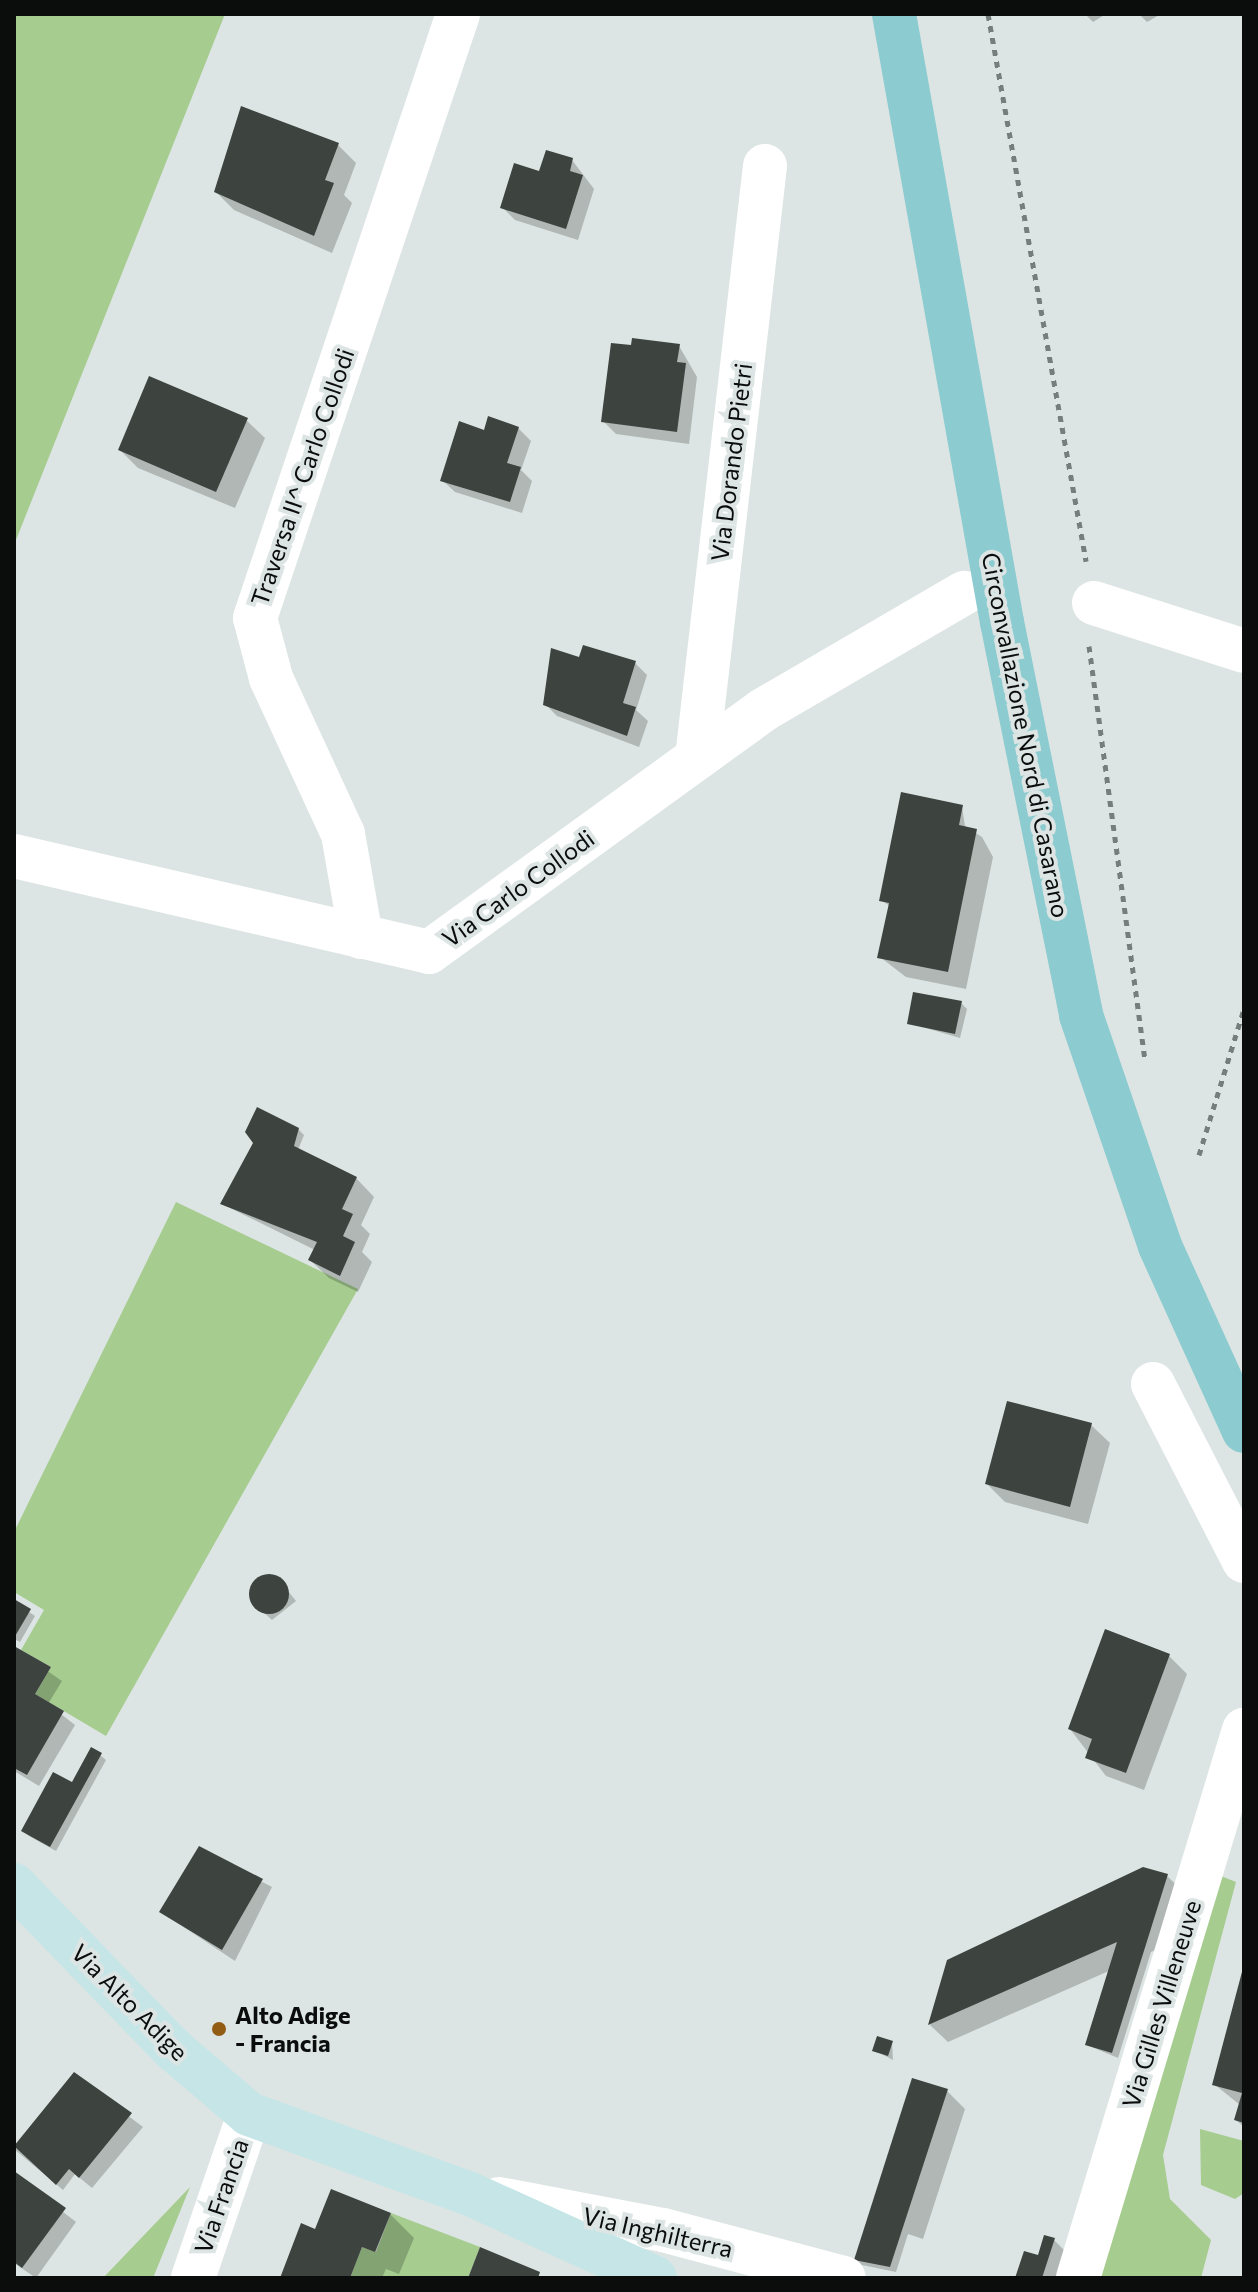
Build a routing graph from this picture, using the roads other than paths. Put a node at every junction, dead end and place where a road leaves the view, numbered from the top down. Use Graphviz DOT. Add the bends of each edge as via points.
graph roads {
  1 [pos="458,14"];
  2 [pos="894,14"];
  3 [pos="765,166"];
  4 [pos="964,593"];
  5 [pos="1094,603"];
  6 [pos="1244,651"];
  7 [pos="697,758"];
  8 [pos="14,856"];
  9 [pos="361,937"];
  10 [pos="1153,1384"];
  11 [pos="1244,1431"];
  12 [pos="1244,1561"];
  13 [pos="1244,1730"];
  14 [pos="14,1885"];
  15 [pos="249,2114"];
  16 [pos="470,2194"];
  17 [pos="642,2275"];
  18 [pos="193,2278"];
  19 [pos="844,2278"];
  20 [pos="1078,2278"];
  1 -- 9 [label="street, Traversa II^ Carlo Collodi" via="255,618 266,664 343,834"];
  2 -- 11 [label="main road, Circonvallazione Nord di Casarano" via="1002,622 1081,1015 1160,1246"];
  3 -- 7 [label="street, Via Dorando Pietri"];
  4 -- 7 [label="street, Via Carlo Collodi" via="763,710"];
  5 -- 6 [label="street"];
  7 -- 9 [label="street, Via Carlo Collodi" via="429,952"];
  8 -- 9 [label="street, Via Carlo Collodi"];
  10 -- 12 [label="street"];
  13 -- 20 [label="street, Via Gilles Villeneuve"];
  14 -- 15 [label="street, Via Alto Adige" via="173,2049"];
  15 -- 16 [label="street, Via Inghilterra"];
  15 -- 18 [label="street, Via Francia"];
  16 -- 17 [label="street, Via Inghilterra"];
  16 -- 19 [label="street, Via Inghilterra" via="663,2230"];
}
